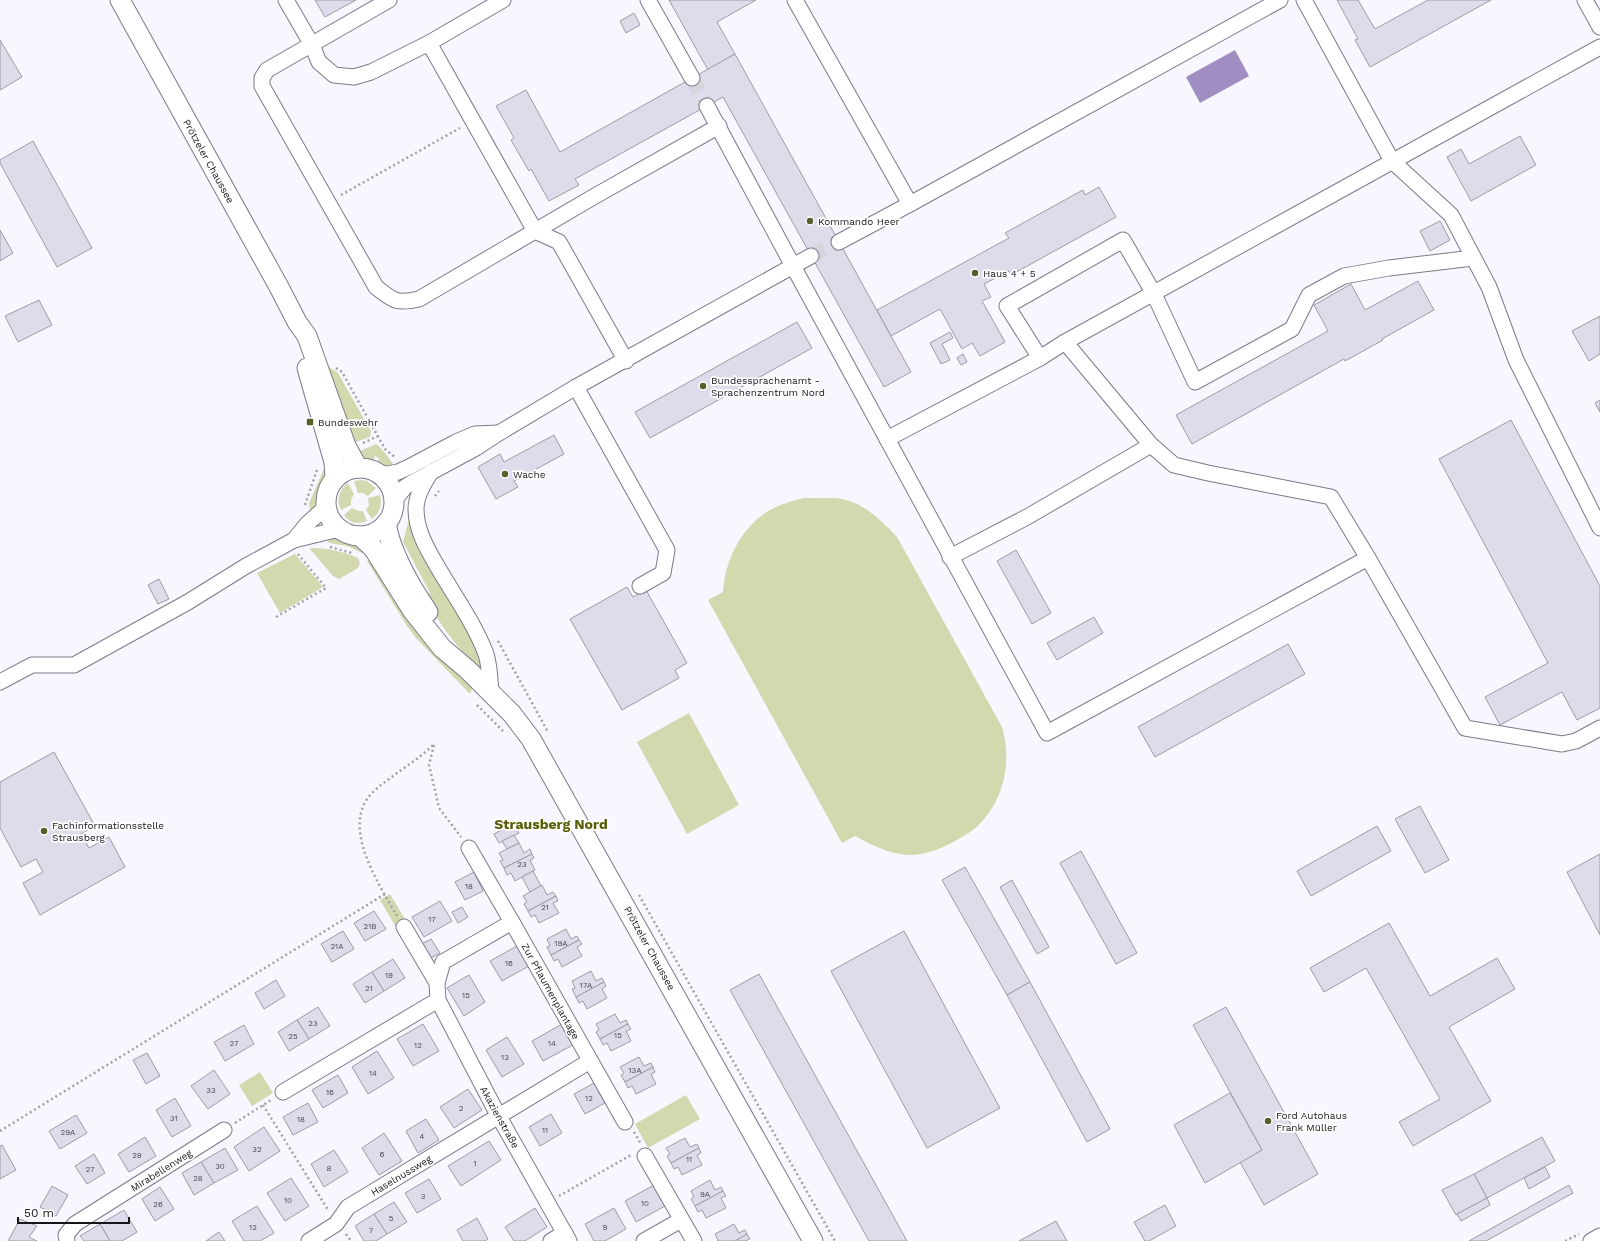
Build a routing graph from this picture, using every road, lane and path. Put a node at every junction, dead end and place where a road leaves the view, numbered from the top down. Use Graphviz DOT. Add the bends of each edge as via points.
graph roads {
  1 [pos="120,0"];
  2 [pos="286,0"];
  3 [pos="389,0"];
  4 [pos="503,0"];
  5 [pos="648,0"];
  6 [pos="794,0"];
  7 [pos="1280,0"];
  8 [pos="1304,0"];
  9 [pos="1585,0"];
  10 [pos="1600,27"];
  11 [pos="429,43"];
  12 [pos="312,45"];
  13 [pos="1600,47"];
  14 [pos="692,78"];
  15 [pos="707,106"];
  16 [pos="473,121"];
  17 [pos="719,126"];
  18 [pos="1392,161"];
  19 [pos="328,202"];
  20 [pos="910,204"];
  21 [pos="535,231"];
  22 [pos="839,242"];
  23 [pos="811,256"];
  24 [pos="1473,258"];
  25 [pos="793,266"];
  26 [pos="1154,294"];
  27 [pos="297,322"];
  28 [pos="1065,342"];
  29 [pos="1040,358"];
  30 [pos="626,361"];
  31 [pos="576,387"];
  32 [pos="499,433"];
  33 [pos="887,439"];
  34 [pos="1151,445"];
  35 [pos="358,468"];
  36 [pos="431,472"];
  37 [pos="381,475"];
  38 [pos="335,478"];
  39 [pos="393,502"];
  40 [pos="326,507"];
  41 [pos="386,523"];
  42 [pos="1600,528"];
  43 [pos="339,529"];
  44 [pos="360,536"];
  45 [pos="294,545"];
  46 [pos="950,557"];
  47 [pos="1368,558"];
  48 [pos="640,586"];
  49 [pos="276,617"];
  50 [pos="496,637"];
  51 [pos="468,669"];
  52 [pos="0,682"];
  53 [pos="483,699"];
  54 [pos="1600,728"];
  55 [pos="504,732"];
  56 [pos="552,739"];
  57 [pos="469,848"];
  58 [pos="637,890"];
  59 [pos="385,894"];
  60 [pos="512,922"];
  61 [pos="404,926"];
  62 [pos="437,983"];
  63 [pos="438,1000"];
  64 [pos="590,1061"];
  65 [pos="283,1092"];
  66 [pos="498,1115"];
  67 [pos="625,1122"];
  68 [pos="224,1130"];
  69 [pos="0,1131"];
  70 [pos="644,1152"];
  71 [pos="548,1202"];
  72 [pos="681,1220"];
  73 [pos="336,1224"];
  74 [pos="1600,1236"];
  75 [pos="567,1237"];
  76 [pos="67,1241"];
  77 [pos="309,1241"];
  78 [pos="551,1241"];
  79 [pos="644,1241"];
  80 [pos="694,1241"];
  81 [pos="813,1241"];
  82 [pos="834,1241"];
  83 [pos="1591,1241"];
  1 -- 27 [label="main road, Prötzeler Chaussee"];
  2 -- 12 [label="street"];
  3 -- 12 [label="street"];
  4 -- 11 [label="street"];
  5 -- 14 [label="street"];
  6 -- 20 [label="street"];
  7 -- 20 [label="street"];
  8 -- 18 [label="street"];
  9 -- 10 [label="street"];
  11 -- 12 [label="street" via="371,72 354,77 334,75 319,62"];
  11 -- 16 [label="street"];
  12 -- 19 [label="street" via="267,70 262,78 262,86"];
  13 -- 18 [label="street"];
  15 -- 17 [label="street"];
  16 -- 19 [label="path"];
  16 -- 21 [label="street"];
  17 -- 21 [label="street"];
  17 -- 25 [label="street"];
  18 -- 24 [label="street" via="1451,215"];
  18 -- 26 [label="street"];
  19 -- 21 [label="street" via="376,287 390,298 404,303 419,299"];
  20 -- 22 [label="street"];
  21 -- 30 [label="street" via="559,242"];
  23 -- 25 [label="street"];
  24 -- 26 [label="street" via="1344,276 1309,295 1292,329 1195,382"];
  24 -- 42 [label="street" via="1489,287 1516,360"];
  25 -- 30 [label="street"];
  25 -- 33 [label="street"];
  26 -- 28 [label="street"];
  26 -- 29 [label="street" via="1123,240 1007,306"];
  27 -- 35 [label="main road, Prötzeler Chaussee" via="307,336 346,446"];
  27 -- 38 [label="main road, Prötzeler Chaussee" via="309,379 334,462"];
  28 -- 29 [label="street"];
  28 -- 34 [label="street"];
  29 -- 33 [label="street"];
  30 -- 31 [label="street"];
  31 -- 32 [label="street"];
  31 -- 48 [label="street" via="667,550 663,574"];
  32 -- 36 [label="street"];
  32 -- 37 [label="street" via="474,434 398,472"];
  33 -- 46 [label="street"];
  34 -- 46 [label="street" via="1027,517"];
  34 -- 47 [label="street" via="1174,465 1208,474 1331,497"];
  35 -- 37 [label="main road"];
  35 -- 38 [label="main road" via="348,470"];
  36 -- 39 [label="street" via="405,487"];
  36 -- 53 [label="street" via="421,490 416,508 418,527 486,655 490,674"];
  37 -- 39 [label="main road" via="390,487"];
  38 -- 40 [label="main road" via="327,492"];
  39 -- 41 [label="main road" via="392,512"];
  40 -- 43 [label="main road"];
  40 -- 45 [label="street" via="306,524"];
  41 -- 44 [label="main road" via="376,532"];
  41 -- 51 [label="main road, Prötzeler Chaussee" via="389,540 406,575 424,606"];
  43 -- 44 [label="main road, Prötzeler Chaussee"];
  43 -- 45 [label="street"];
  44 -- 51 [label="main road, Prötzeler Chaussee" via="376,552 429,633 442,648"];
  45 -- 49 [label="path" via="326,588"];
  45 -- 52 [label="street" via="246,566 188,602 74,665 32,665"];
  46 -- 47 [label="street" via="1047,733"];
  47 -- 54 [label="street" via="1465,728 1562,744 1576,741"];
  50 -- 56 [label="path"];
  51 -- 53 [label="main road, Prötzeler Chaussee"];
  53 -- 55 [label="path"];
  53 -- 81 [label="main road, Prötzeler Chaussee" via="512,714 540,752"];
  57 -- 59 [label="path" via="439,808 429,765 434,744 373,792 364,805 360,821 361,844"];
  57 -- 60 [label="street, Zur Pflaumenplantage"];
  58 -- 82 [label="path"];
  59 -- 61 [label="path"];
  59 -- 69 [label="path"];
  60 -- 62 [label="street" via="443,962"];
  60 -- 64 [label="street, Zur Pflaumenplantage"];
  61 -- 62 [label="street, Akazienstraße"];
  62 -- 63 [label="street, Akazienstraße"];
  63 -- 65 [label="street"];
  63 -- 66 [label="street, Akazienstraße"];
  64 -- 66 [label="street"];
  64 -- 67 [label="street, Zur Pflaumenplantage"];
  66 -- 71 [label="street, Akazienstraße"];
  66 -- 73 [label="street, Haselnussweg" via="348,1207"];
  67 -- 70 [label="path" via="631,1126"];
  68 -- 73 [label="path" via="263,1105"];
  68 -- 76 [label="street, Mirabellenweg" via="75,1224 66,1235"];
  70 -- 71 [label="path"];
  70 -- 72 [label="street"];
  71 -- 75 [label="street, Akazienstraße"];
  72 -- 79 [label="street"];
  72 -- 80 [label="street"];
  73 -- 77 [label="street, Haselnussweg"];
  74 -- 83 [label="street"];
  75 -- 78 [label="street, Akazienstraße"];
}
